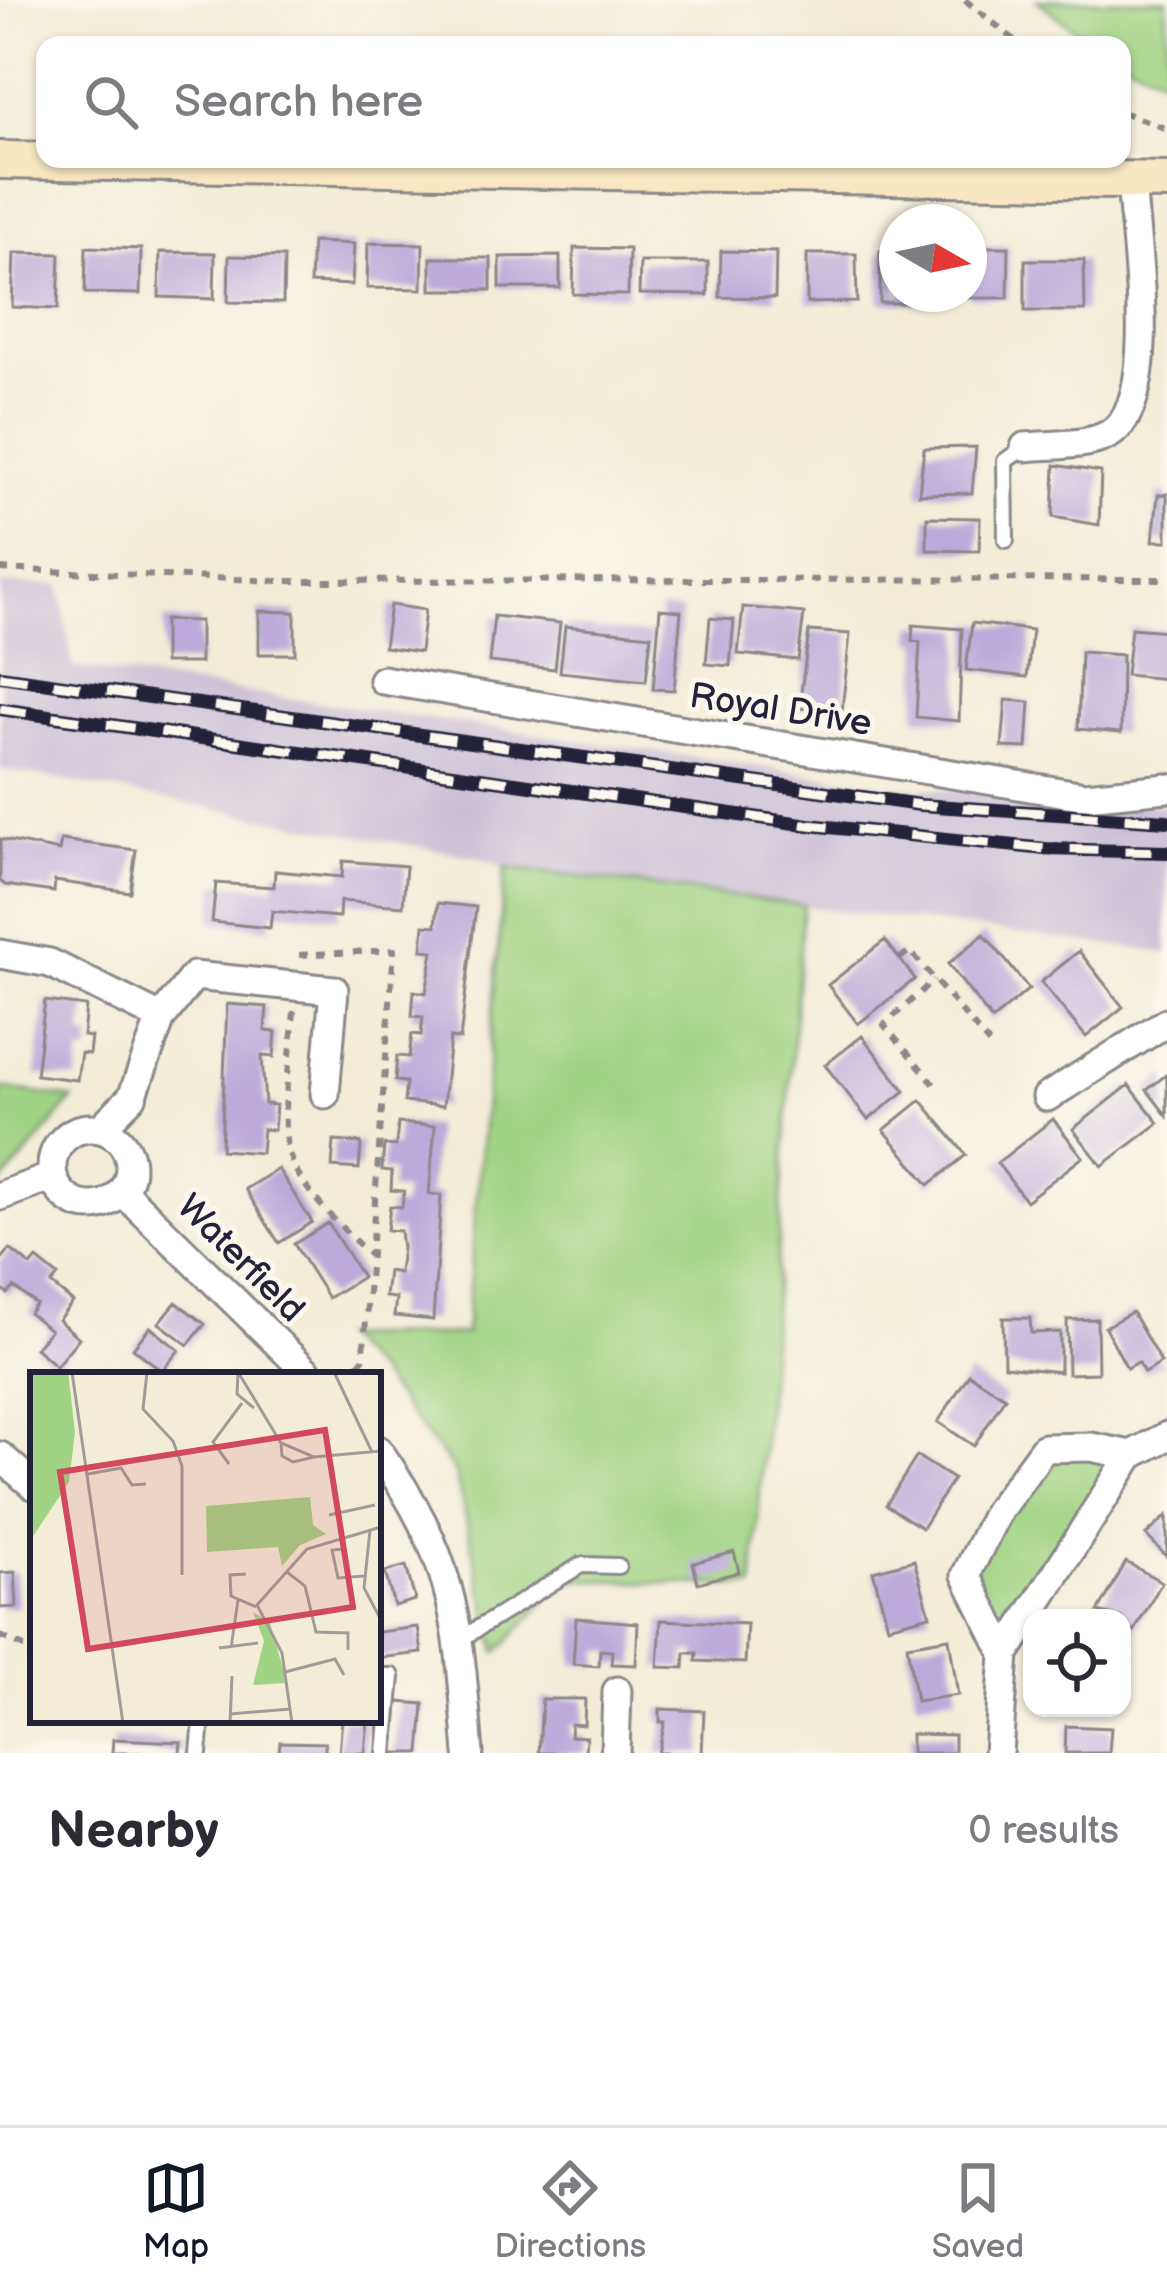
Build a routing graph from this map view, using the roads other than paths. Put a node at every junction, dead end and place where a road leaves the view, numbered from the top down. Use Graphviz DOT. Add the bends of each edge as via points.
graph roads {
  1 [pos="0,160"];
  2 [pos="36,161"];
  3 [pos="460,168"];
  4 [pos="1149,180"];
  5 [pos="1025,447"];
  6 [pos="1006,540"];
  7 [pos="383,680"];
  8 [pos="1167,788"];
  9 [pos="0,954"];
  10 [pos="161,1018"];
  11 [pos="1167,1022"];
  12 [pos="325,1094"];
  13 [pos="1047,1097"];
  14 [pos="100,1128"];
  15 [pos="52,1177"];
  16 [pos="122,1191"];
  17 [pos="0,1196"];
  18 [pos="296,1370"];
  19 [pos="1167,1436"];
  20 [pos="381,1454"];
  21 [pos="1131,1455"];
  22 [pos="0,1456"];
  23 [pos="30,1482"];
  24 [pos="618,1566"];
  25 [pos="459,1640"];
  26 [pos="1005,1654"];
  27 [pos="381,1676"];
  28 [pos="616,1690"];
  29 [pos="202,1723"];
  30 [pos="199,1753"];
  31 [pos="385,1753"];
  32 [pos="469,1753"];
  33 [pos="615,1753"];
  34 [pos="998,1753"];
  1 -- 2 [label="main road"];
  3 -- 4 [label="main road"];
  4 -- 5 [label="street" via="1132,400 1119,428 1102,438"];
  5 -- 6 [label="lane" via="1005,461"];
  7 -- 8 [label="street, Royal Drive" via="1085,796"];
  9 -- 10 [label="street" via="50,963"];
  10 -- 12 [label="street" via="194,976 334,990"];
  10 -- 14 [label="street" via="132,1097"];
  11 -- 13 [label="street"];
  14 -- 15 [label="street" via="66,1135 55,1149"];
  14 -- 16 [label="street" via="128,1153"];
  15 -- 16 [label="street" via="63,1195 88,1206"];
  15 -- 17 [label="street"];
  16 -- 18 [label="street, Waterfield"];
  19 -- 21 [label="street"];
  20 -- 25 [label="street" via="420,1510 451,1585"];
  21 -- 26 [label="street"];
  21 -- 26 [label="street" via="1044,1448 997,1512 966,1575"];
  22 -- 23 [label="street"];
  24 -- 25 [label="lane" via="581,1565"];
  25 -- 32 [label="street"];
  26 -- 34 [label="street"];
  27 -- 31 [label="lane" via="392,1676"];
  28 -- 33 [label="street"];
  29 -- 30 [label="lane"];
}
